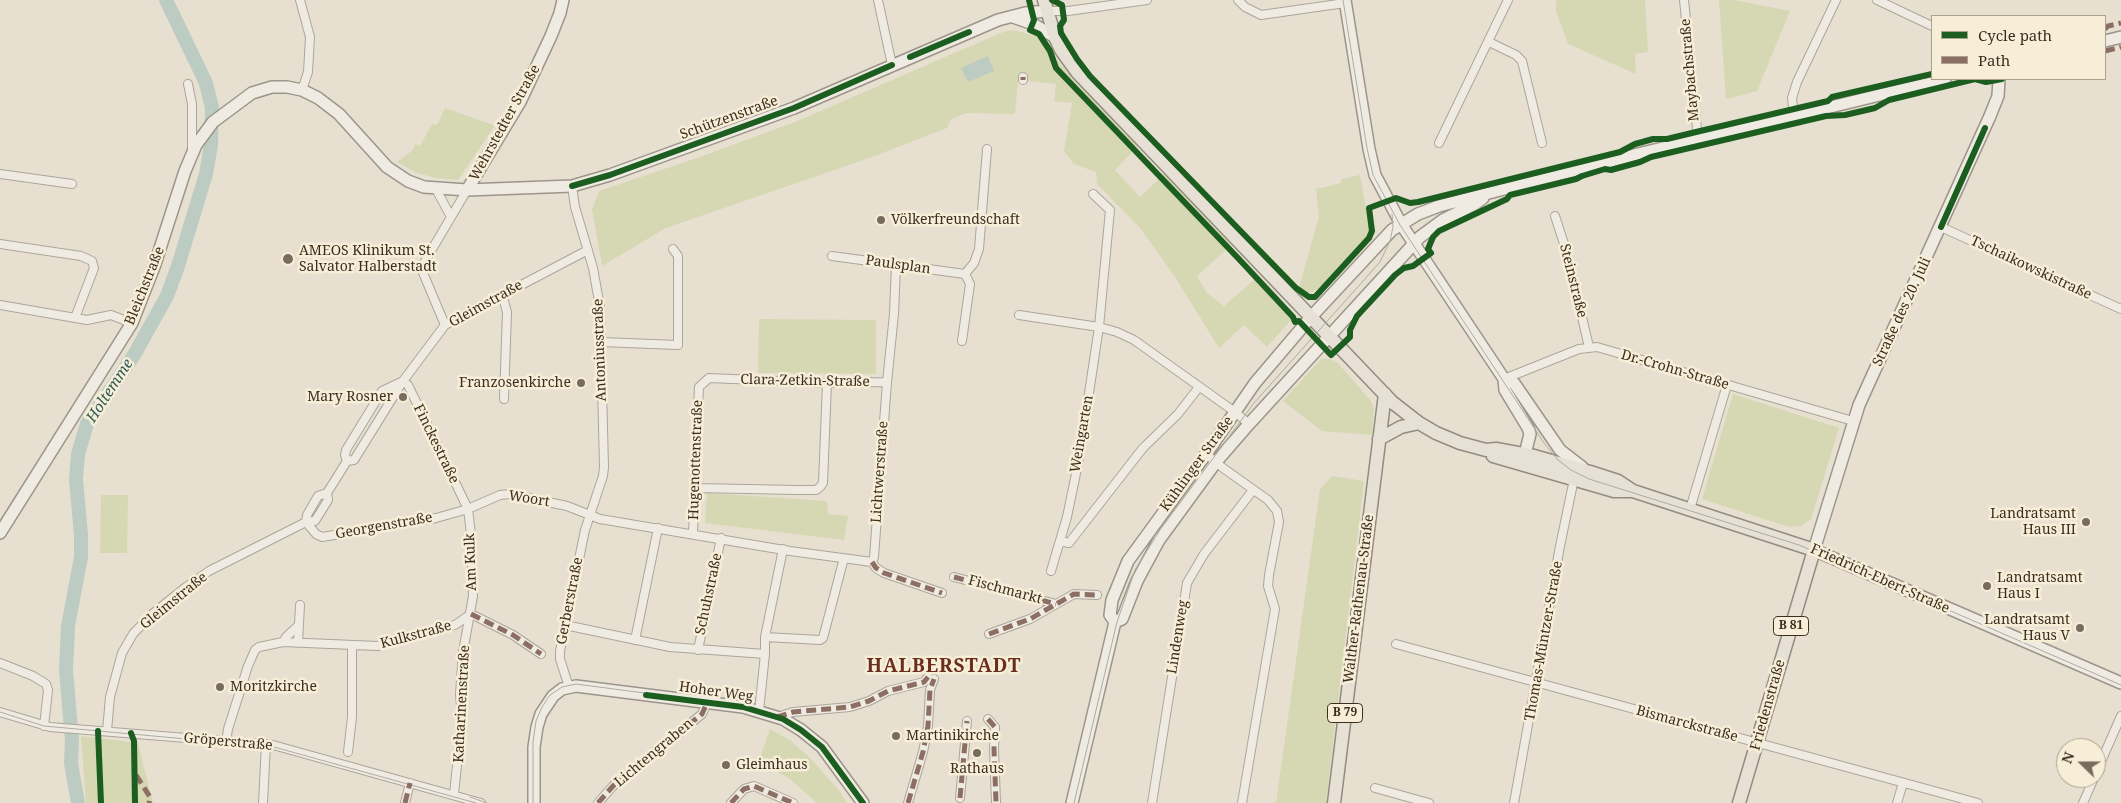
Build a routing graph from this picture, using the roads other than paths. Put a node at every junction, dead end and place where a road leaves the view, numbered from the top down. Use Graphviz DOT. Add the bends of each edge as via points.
graph roads {
  1 [pos="300,0"];
  2 [pos="563,0"];
  3 [pos="878,0"];
  4 [pos="1147,0"];
  5 [pos="1238,0"];
  6 [pos="1508,0"];
  7 [pos="1684,0"];
  8 [pos="1836,0"];
  9 [pos="1877,0"];
  10 [pos="1345,1"];
  11 [pos="1046,6"];
  12 [pos="1009,16"];
  13 [pos="1931,26"];
  14 [pos="1055,37"];
  15 [pos="2121,37"];
  16 [pos="2106,41"];
  17 [pos="1489,42"];
  18 [pos="892,66"];
  19 [pos="1941,80"];
  20 [pos="2000,80"];
  21 [pos="188,84"];
  22 [pos="302,90"];
  23 [pos="1794,116"];
  24 [pos="1698,139"];
  25 [pos="1439,143"];
  26 [pos="1542,143"];
  27 [pos="987,149"];
  28 [pos="194,150"];
  29 [pos="0,174"];
  30 [pos="72,184"];
  31 [pos="572,186"];
  32 [pos="436,189"];
  33 [pos="467,190"];
  34 [pos="1488,193"];
  35 [pos="1093,194"];
  36 [pos="1554,216"];
  37 [pos="451,217"];
  38 [pos="1401,224"];
  39 [pos="1941,227"];
  40 [pos="0,244"];
  41 [pos="1414,244"];
  42 [pos="673,249"];
  43 [pos="588,250"];
  44 [pos="832,256"];
  45 [pos="896,265"];
  46 [pos="965,274"];
  47 [pos="502,294"];
  48 [pos="0,305"];
  49 [pos="2121,309"];
  50 [pos="1019,315"];
  51 [pos="1311,317"];
  52 [pos="75,318"];
  53 [pos="132,323"];
  54 [pos="446,325"];
  55 [pos="1099,327"];
  56 [pos="1329,335"];
  57 [pos="962,341"];
  58 [pos="602,342"];
  59 [pos="1588,347"];
  60 [pos="1502,380"];
  61 [pos="403,381"];
  62 [pos="887,382"];
  63 [pos="827,384"];
  64 [pos="1727,385"];
  65 [pos="699,387"];
  66 [pos="1199,387"];
  67 [pos="1385,394"];
  68 [pos="504,399"];
  69 [pos="1235,412"];
  70 [pos="1853,421"];
  71 [pos="1419,423"];
  72 [pos="1249,424"];
  73 [pos="1379,440"];
  74 [pos="1206,454"];
  75 [pos="1523,459"];
  76 [pos="347,461"];
  77 [pos="1216,462"];
  78 [pos="1590,472"];
  79 [pos="1574,479"];
  80 [pos="696,488"];
  81 [pos="1253,490"];
  82 [pos="1633,491"];
  83 [pos="468,509"];
  84 [pos="1690,509"];
  85 [pos="590,516"];
  86 [pos="306,522"];
  87 [pos="658,528"];
  88 [pos="0,534"];
  89 [pos="693,534"];
  90 [pos="720,538"];
  91 [pos="1060,540"];
  92 [pos="783,550"];
  93 [pos="1814,550"];
  94 [pos="844,558"];
  95 [pos="872,562"];
  96 [pos="1051,571"];
  97 [pos="954,577"];
  98 [pos="942,593"];
  99 [pos="1097,595"];
  100 [pos="1056,604"];
  101 [pos="300,605"];
  102 [pos="471,614"];
  103 [pos="1115,622"];
  104 [pos="565,625"];
  105 [pos="299,626"];
  106 [pos="990,634"];
  107 [pos="765,637"];
  108 [pos="635,640"];
  109 [pos="283,642"];
  110 [pos="298,643"];
  111 [pos="1396,644"];
  112 [pos="352,646"];
  113 [pos="698,650"];
  114 [pos="541,654"];
  115 [pos="765,654"];
  116 [pos="0,663"];
  117 [pos="1537,682"];
  118 [pos="2121,683"];
  119 [pos="569,687"];
  120 [pos="707,703"];
  121 [pos="759,711"];
  122 [pos="0,712"];
  123 [pos="2121,716"];
  124 [pos="777,717"];
  125 [pos="988,720"];
  126 [pos="967,721"];
  127 [pos="44,726"];
  128 [pos="107,731"];
  129 [pos="226,742"];
  130 [pos="1756,743"];
  131 [pos="266,744"];
  132 [pos="2106,750"];
  133 [pos="348,752"];
  134 [pos="410,783"];
  135 [pos="1903,783"];
  136 [pos="1375,788"];
  137 [pos="2090,788"];
  138 [pos="454,794"];
  139 [pos="960,798"];
  140 [pos="996,802"];
  141 [pos="263,803"];
  142 [pos="405,803"];
  143 [pos="481,803"];
  144 [pos="534,803"];
  145 [pos="598,803"];
  146 [pos="731,803"];
  147 [pos="793,803"];
  148 [pos="863,803"];
  149 [pos="908,803"];
  150 [pos="1072,803"];
  151 [pos="1152,803"];
  152 [pos="1242,803"];
  153 [pos="1334,803"];
  154 [pos="1429,803"];
  155 [pos="1514,803"];
  156 [pos="1739,803"];
  157 [pos="1898,803"];
  158 [pos="1978,803"];
  159 [pos="2083,803"];
  1 -- 22 [label="street" via="310,37 308,72"];
  2 -- 33 [label="street, Wehrstedter Straße" via="551,36 520,102"];
  3 -- 18 [label="street"];
  4 -- 11 [label="street" via="1068,11"];
  5 -- 10 [label="street" via="1261,15"];
  6 -- 17 [label="street"];
  7 -- 24 [label="street, Maybachstraße"];
  8 -- 23 [label="street" via="1797,82 1792,98"];
  9 -- 13 [label="street"];
  10 -- 38 [label="street" via="1373,169"];
  11 -- 12 [label="street, Schützenstraße"];
  11 -- 14 [label="main road, Friedrich-Ebert-Straße"];
  12 -- 14 [label="street" via="1033,24"];
  12 -- 18 [label="street, Schützenstraße"];
  14 -- 51 [label="main road, Friedrich-Ebert-Straße" via="1068,61 1088,84"];
  15 -- 16 [label="street"];
  17 -- 25 [label="street"];
  17 -- 26 [label="street" via="1522,61"];
  18 -- 31 [label="street, Schützenstraße" via="794,108"];
  19 -- 23 [label="street, Kühlinger Straße"];
  20 -- 39 [label="street, Straße des 20. Juli" via="1993,110"];
  21 -- 28 [label="street, Bleichstraße"];
  22 -- 28 [label="street, Schützenstraße" via="280,87 252,94 227,110 206,130"];
  22 -- 32 [label="street, Schützenstraße" via="329,105 391,170 414,183"];
  23 -- 24 [label="street, Kühlinger Straße"];
  24 -- 34 [label="street, Kühlinger Straße"];
  27 -- 46 [label="street" via="979,249"];
  28 -- 53 [label="street, Bleichstraße"];
  29 -- 30 [label="street"];
  31 -- 33 [label="street, Schützenstraße"];
  31 -- 43 [label="street, Antoniusstraße"];
  32 -- 33 [label="street, Schützenstraße"];
  32 -- 37 [label="street"];
  33 -- 37 [label="street"];
  34 -- 38 [label="street, Kühlinger Straße" via="1430,209"];
  34 -- 41 [label="street, Kühlinger Straße" via="1475,204 1428,229"];
  35 -- 55 [label="street, Weingarten" via="1110,210"];
  36 -- 59 [label="street, Steinstraße" via="1567,253"];
  37 -- 54 [label="street" via="421,265 422,274"];
  38 -- 41 [label="street"];
  38 -- 51 [label="street, Kühlinger Straße" via="1381,241"];
  39 -- 49 [label="street, Tschaikowskistraße"];
  39 -- 70 [label="street, Straße des 20. Juli"];
  40 -- 52 [label="street" via="80,256 92,261 94,268"];
  41 -- 56 [label="street, Kühlinger Straße"];
  41 -- 60 [label="street"];
  42 -- 58 [label="street" via="678,256 678,344"];
  43 -- 47 [label="street, Gleimstraße"];
  43 -- 58 [label="street, Antoniusstraße" via="598,289"];
  44 -- 45 [label="street, Paulsplan"];
  45 -- 46 [label="street, Paulsplan"];
  45 -- 62 [label="street, Clara-Zetkin-Straße"];
  46 -- 57 [label="street" via="970,284"];
  47 -- 54 [label="street, Gleimstraße"];
  47 -- 68 [label="street" via="507,312"];
  48 -- 52 [label="street"];
  50 -- 55 [label="street"];
  51 -- 56 [label="main road, Friedrich-Ebert-Straße"];
  51 -- 69 [label="street, Kühlinger Straße"];
  52 -- 53 [label="street" via="87,320 111,316"];
  53 -- 88 [label="street, Bleichstraße"];
  54 -- 61 [label="street, Gleimstraße"];
  55 -- 66 [label="street" via="1134,340"];
  55 -- 91 [label="street, Weingarten" via="1079,458"];
  56 -- 67 [label="main road, Friedrich-Ebert-Straße"];
  56 -- 72 [label="street, Kühlinger Straße"];
  58 -- 85 [label="street, Antoniusstraße" via="604,467"];
  59 -- 60 [label="street"];
  59 -- 64 [label="street, Dr.-Crohn-Straße"];
  60 -- 75 [label="street" via="1528,428 1529,440"];
  60 -- 78 [label="street" via="1514,383 1560,450"];
  61 -- 76 [label="street, Gleimstraße" via="354,460"];
  61 -- 76 [label="street, Gleimstraße" via="382,391 346,450"];
  61 -- 83 [label="street, Finckestraße" via="408,385"];
  62 -- 63 [label="street, Clara-Zetkin-Straße"];
  62 -- 95 [label="street, Lichtwerstraße"];
  63 -- 65 [label="street, Clara-Zetkin-Straße" via="708,378"];
  63 -- 80 [label="street" via="820,487 816,490"];
  64 -- 70 [label="street, Dr.-Crohn-Straße"];
  64 -- 84 [label="street"];
  65 -- 80 [label="street, Hugenottenstraße"];
  66 -- 69 [label="street"];
  66 -- 91 [label="street" via="1178,414 1142,448 1070,543"];
  67 -- 71 [label="main road, Friedrich-Ebert-Straße"];
  67 -- 73 [label="main road, Walther-Rathenau-Straße / B 79"];
  69 -- 72 [label="street"];
  69 -- 74 [label="street, Kühlinger Straße"];
  70 -- 93 [label="street, Straße des 20. Juli"];
  71 -- 73 [label="main road" via="1401,427"];
  71 -- 75 [label="main road, Friedrich-Ebert-Straße" via="1447,438"];
  72 -- 77 [label="street, Kühlinger Straße"];
  73 -- 153 [label="main road, Walther-Rathenau-Straße / B 79"];
  74 -- 77 [label="street"];
  74 -- 103 [label="street, Kühlinger Straße" via="1128,561 1112,600 1110,615"];
  75 -- 78 [label="main road, Friedrich-Ebert-Straße"];
  75 -- 79 [label="main road, Friedrich-Ebert-Straße"];
  76 -- 86 [label="street, Gleimstraße" via="328,493 318,496"];
  77 -- 81 [label="street"];
  77 -- 103 [label="street, Kühlinger Straße" via="1159,540 1137,581 1122,619"];
  78 -- 82 [label="main road, Friedrich-Ebert-Straße" via="1618,481"];
  79 -- 82 [label="main road, Friedrich-Ebert-Straße" via="1614,491"];
  79 -- 117 [label="street, Thomas-Müntzer-Straße"];
  80 -- 89 [label="street, Hugenottenstraße"];
  81 -- 151 [label="street, Lindenweg" via="1204,554 1187,583"];
  81 -- 152 [label="street" via="1277,511 1279,522 1268,586 1275,609"];
  82 -- 84 [label="main road, Friedrich-Ebert-Straße"];
  83 -- 85 [label="street, Woort" via="510,494 566,506"];
  83 -- 86 [label="street, Georgenstraße" via="436,518 322,536"];
  83 -- 102 [label="street, Am Kulk" via="473,567"];
  84 -- 93 [label="main road, Friedrich-Ebert-Straße"];
  85 -- 87 [label="street, Schuhstraße"];
  85 -- 104 [label="street, Gerberstraße"];
  86 -- 128 [label="street, Gleimstraße" via="209,571 151,615 133,634 122,653 110,697"];
  87 -- 89 [label="street, Schuhstraße"];
  87 -- 108 [label="street"];
  89 -- 90 [label="street, Schuhstraße"];
  90 -- 92 [label="street, Schuhstraße"];
  90 -- 113 [label="street, Schuhstraße"];
  91 -- 96 [label="street, Weingarten"];
  92 -- 94 [label="street, Schuhstraße"];
  92 -- 107 [label="street"];
  93 -- 118 [label="street, Friedrich-Ebert-Straße"];
  93 -- 130 [label="main road, Friedenstraße / B 81"];
  94 -- 95 [label="street, Schuhstraße"];
  94 -- 107 [label="street" via="823,638"];
  95 -- 98 [label="street, Schuhstraße" via="884,573"];
  97 -- 100 [label="street, Fischmarkt"];
  99 -- 100 [label="street" via="1074,594"];
  100 -- 106 [label="street" via="1030,619"];
  101 -- 105 [label="street"];
  102 -- 112 [label="street, Kulkstraße" via="446,628 378,646"];
  102 -- 114 [label="street" via="513,635"];
  102 -- 138 [label="street, Katharinenstraße" via="463,652 462,718"];
  103 -- 150 [label="street, Kühlinger Straße"];
  104 -- 108 [label="street, Schuhstraße"];
  104 -- 119 [label="street, Gerberstraße" via="560,658"];
  105 -- 109 [label="street"];
  105 -- 110 [label="street"];
  107 -- 115 [label="street"];
  108 -- 113 [label="street, Schuhstraße"];
  109 -- 110 [label="street, Kulkstraße"];
  109 -- 129 [label="street, Kulkstraße" via="255,650"];
  110 -- 112 [label="street, Kulkstraße"];
  111 -- 117 [label="street, Bismarckstraße"];
  112 -- 133 [label="street" via="352,717"];
  113 -- 115 [label="street, Schuhstraße"];
  115 -- 121 [label="street"];
  116 -- 127 [label="street" via="46,684"];
  117 -- 130 [label="street, Bismarckstraße"];
  117 -- 155 [label="street, Thomas-Müntzer-Straße"];
  119 -- 120 [label="street, Hoher Weg"];
  119 -- 144 [label="street" via="553,696 541,714 535,737"];
  120 -- 121 [label="street, Hoher Weg"];
  120 -- 145 [label="street, Lichtengraben" via="702,714 613,786"];
  121 -- 124 [label="street, Hoher Weg"];
  122 -- 127 [label="street, Gröperstraße"];
  123 -- 132 [label="street"];
  124 -- 148 [label="street, Hoher Weg" via="822,747"];
  124 -- 149 [label="street" via="793,712 850,707 931,678 928,726"];
  125 -- 140 [label="street" via="994,727"];
  126 -- 139 [label="street"];
  127 -- 128 [label="street, Gröperstraße"];
  128 -- 129 [label="street, Gröperstraße"];
  129 -- 131 [label="street, Gröperstraße"];
  130 -- 135 [label="street, Bismarckstraße"];
  130 -- 156 [label="main road, Friedenstraße / B 81"];
  131 -- 134 [label="street, Gröperstraße"];
  131 -- 141 [label="street"];
  134 -- 138 [label="street, Gröperstraße"];
  134 -- 142 [label="street"];
  135 -- 157 [label="street"];
  135 -- 158 [label="street, Bismarckstraße"];
  136 -- 154 [label="street"];
  137 -- 159 [label="street"];
  138 -- 143 [label="street, Gröperstraße"];
  146 -- 147 [label="street" via="744,789 754,786"];
}
